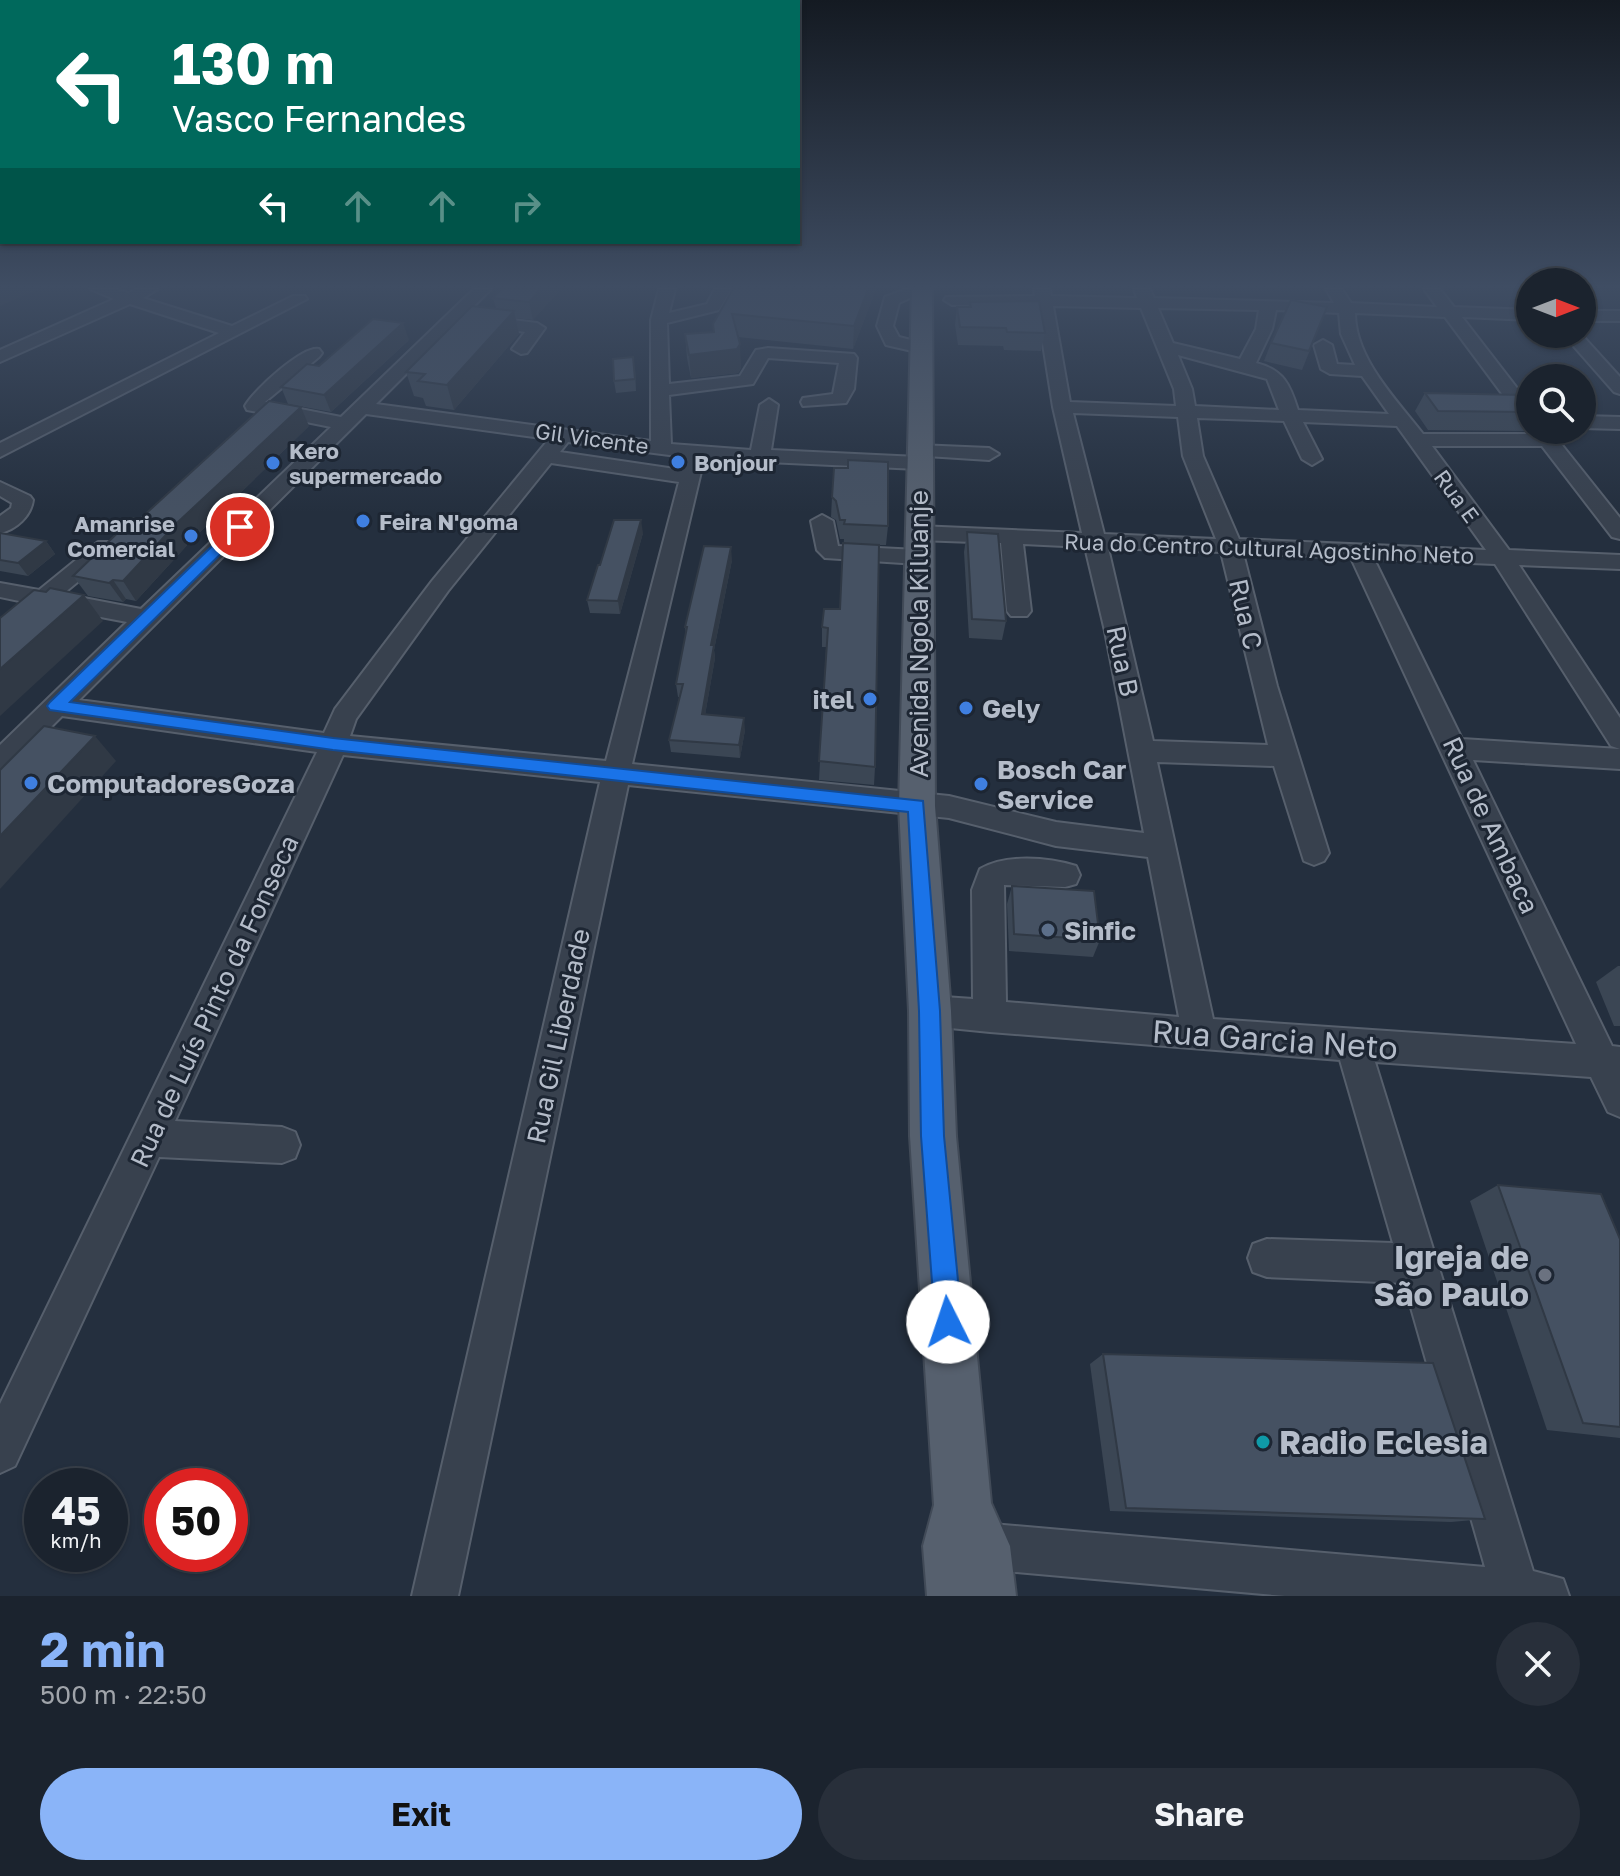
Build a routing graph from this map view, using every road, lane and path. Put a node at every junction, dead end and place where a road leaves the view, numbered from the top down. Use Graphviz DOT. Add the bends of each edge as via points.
graph roads {
  1 [pos="171,363"];
  2 [pos="300,363"];
  3 [pos="407,363"];
  4 [pos="660,363"];
  5 [pos="757,363"];
  6 [pos="847,363"];
  7 [pos="921,363"];
  8 [pos="1055,363"];
  9 [pos="1172,363"];
  10 [pos="1239,363"];
  11 [pos="1328,363"];
  12 [pos="1363,363"];
  13 [pos="1489,363"];
  14 [pos="1598,363"];
  15 [pos="1246,365"];
  16 [pos="1367,371"];
  17 [pos="1620,388"];
  18 [pos="661,390"];
  19 [pos="1516,399"];
  20 [pos="810,402"];
  21 [pos="1487,404"];
  22 [pos="769,405"];
  23 [pos="1062,407"];
  24 [pos="362,408"];
  25 [pos="1400,408"];
  26 [pos="1187,409"];
  27 [pos="1516,409"];
  28 [pos="1291,417"];
  29 [pos="1596,422"];
  30 [pos="1620,423"];
  31 [pos="347,424"];
  32 [pos="970,427"];
  33 [pos="1516,436"];
  34 [pos="1418,440"];
  35 [pos="1551,444"];
  36 [pos="555,445"];
  37 [pos="661,447"];
  38 [pos="0,451"];
  39 [pos="760,456"];
  40 [pos="918,457"];
  41 [pos="1312,459"];
  42 [pos="692,465"];
  43 [pos="0,488"];
  44 [pos="822,521"];
  45 [pos="0,527"];
  46 [pos="1620,532"];
  47 [pos="1011,538"];
  48 [pos="1095,542"];
  49 [pos="918,545"];
  50 [pos="1230,545"];
  51 [pos="106,547"];
  52 [pos="1359,550"];
  53 [pos="1503,558"];
  54 [pos="1620,562"];
  55 [pos="0,590"];
  56 [pos="42,598"];
  57 [pos="1019,611"];
  58 [pos="146,618"];
  59 [pos="0,634"];
  60 [pos="56,706"];
  61 [pos="1620,739"];
  62 [pos="333,744"];
  63 [pos="1455,749"];
  64 [pos="1141,751"];
  65 [pos="1284,756"];
  66 [pos="1620,759"];
  67 [pos="0,761"];
  68 [pos="616,774"];
  69 [pos="917,806"];
  70 [pos="1161,847"];
  71 [pos="1314,853"];
  72 [pos="1065,875"];
  73 [pos="930,1011"];
  74 [pos="990,1017"];
  75 [pos="1199,1034"];
  76 [pos="1353,1045"];
  77 [pos="1611,1062"];
  78 [pos="1620,1100"];
  79 [pos="149,1138"];
  80 [pos="282,1145"];
  81 [pos="1267,1258"];
  82 [pos="1419,1264"];
  83 [pos="0,1451"];
  84 [pos="971,1561"];
  85 [pos="1531,1595"];
  86 [pos="435,1596"];
  1 -- 38 [label="street"];
  2 -- 31 [label="street" via="254,406"];
  3 -- 24 [label="street"];
  4 -- 18 [label="street"];
  5 -- 18 [label="street" via="747,380"];
  6 -- 20 [label="street" via="839,399"];
  7 -- 40 [label="main road, Avenida Ngola Kiluanje"];
  8 -- 23 [label="street, Rua B"];
  9 -- 26 [label="street, Rua C"];
  10 -- 15 [label="street"];
  11 -- 16 [label="street" via="1330,369"];
  12 -- 16 [label="street, Rua E"];
  13 -- 19 [label="street"];
  14 -- 17 [label="street"];
  15 -- 28 [label="street" via="1280,383"];
  16 -- 25 [label="street, Rua E"];
  18 -- 37 [label="street"];
  21 -- 27 [label="street"];
  22 -- 39 [label="street"];
  23 -- 26 [label="street"];
  23 -- 48 [label="street, Rua B"];
  24 -- 31 [label="street"];
  24 -- 36 [label="street, Gil Vicente"];
  25 -- 28 [label="street"];
  25 -- 34 [label="street, Rua E"];
  26 -- 28 [label="street"];
  26 -- 50 [label="street, Rua C" via="1193,456"];
  28 -- 41 [label="street"];
  29 -- 30 [label="street"];
  31 -- 58 [label="street"];
  32 -- 40 [label="street, Gil Vicente" via="981,454"];
  33 -- 34 [label="street"];
  34 -- 53 [label="street, Rua E"];
  35 -- 46 [label="street"];
  36 -- 37 [label="street, Gil Vicente"];
  36 -- 42 [label="street"];
  36 -- 62 [label="street, Rua de Luís Pinto da Fonseca" via="440,586 344,716"];
  37 -- 42 [label="street, Gil Vicente"];
  39 -- 40 [label="street, Gil Vicente"];
  39 -- 42 [label="street, Gil Vicente"];
  40 -- 49 [label="main road, Avenida Ngola Kiluanje"];
  42 -- 68 [label="street, Rua Gil Liberdade"];
  43 -- 45 [label="street" via="23,500 21,510"];
  44 -- 49 [label="street, Rua do Centro Cultural Agostinho Neto" via="833,553"];
  47 -- 48 [label="street, Rua do Centro Cultural Agostinho Neto"];
  47 -- 49 [label="street, Rua do Centro Cultural Agostinho Neto"];
  47 -- 57 [label="street"];
  48 -- 50 [label="street, Rua do Centro Cultural Agostinho Neto"];
  48 -- 64 [label="street, Rua B"];
  49 -- 69 [label="main road, Avenida Ngola Kiluanje"];
  50 -- 52 [label="street, Rua do Centro Cultural Agostinho Neto"];
  50 -- 65 [label="street, Rua C"];
  51 -- 56 [label="street"];
  52 -- 53 [label="street, Rua do Centro Cultural Agostinho Neto"];
  52 -- 63 [label="street, Rua de Ambaca"];
  53 -- 54 [label="street, Rua do Centro Cultural Agostinho Neto"];
  53 -- 61 [label="street, Rua E"];
  55 -- 56 [label="street"];
  56 -- 58 [label="street"];
  56 -- 59 [label="street"];
  58 -- 60 [label="street"];
  60 -- 62 [label="street"];
  60 -- 67 [label="street"];
  62 -- 68 [label="street"];
  62 -- 79 [label="street, Rua de Luís Pinto da Fonseca"];
  63 -- 66 [label="street"];
  63 -- 77 [label="street, Rua de Ambaca"];
  64 -- 65 [label="street"];
  64 -- 70 [label="street, Rua B"];
  65 -- 71 [label="street, Rua C"];
  68 -- 69 [label="street"];
  68 -- 86 [label="street, Rua Gil Liberdade"];
  69 -- 70 [label="street" via="949,807 1056,834"];
  69 -- 73 [label="main road, Avenida Ngola Kiluanje"];
  70 -- 75 [label="street, Rua B"];
  72 -- 74 [label="street" via="1002,871 991,878"];
  73 -- 74 [label="street, Rua Garcia Neto"];
  73 -- 84 [label="main road, Avenida Ngola Kiluanje" via="933,1136"];
  74 -- 75 [label="street, Rua Garcia Neto"];
  75 -- 76 [label="street, Rua Garcia Neto"];
  76 -- 77 [label="street, Rua Garcia Neto"];
  76 -- 82 [label="street"];
  77 -- 78 [label="street, Rua de Ambaca"];
  79 -- 80 [label="street"];
  79 -- 83 [label="street, Rua de Luís Pinto da Fonseca"];
  81 -- 82 [label="street"];
  82 -- 85 [label="street"];
  84 -- 85 [label="street"];
}
